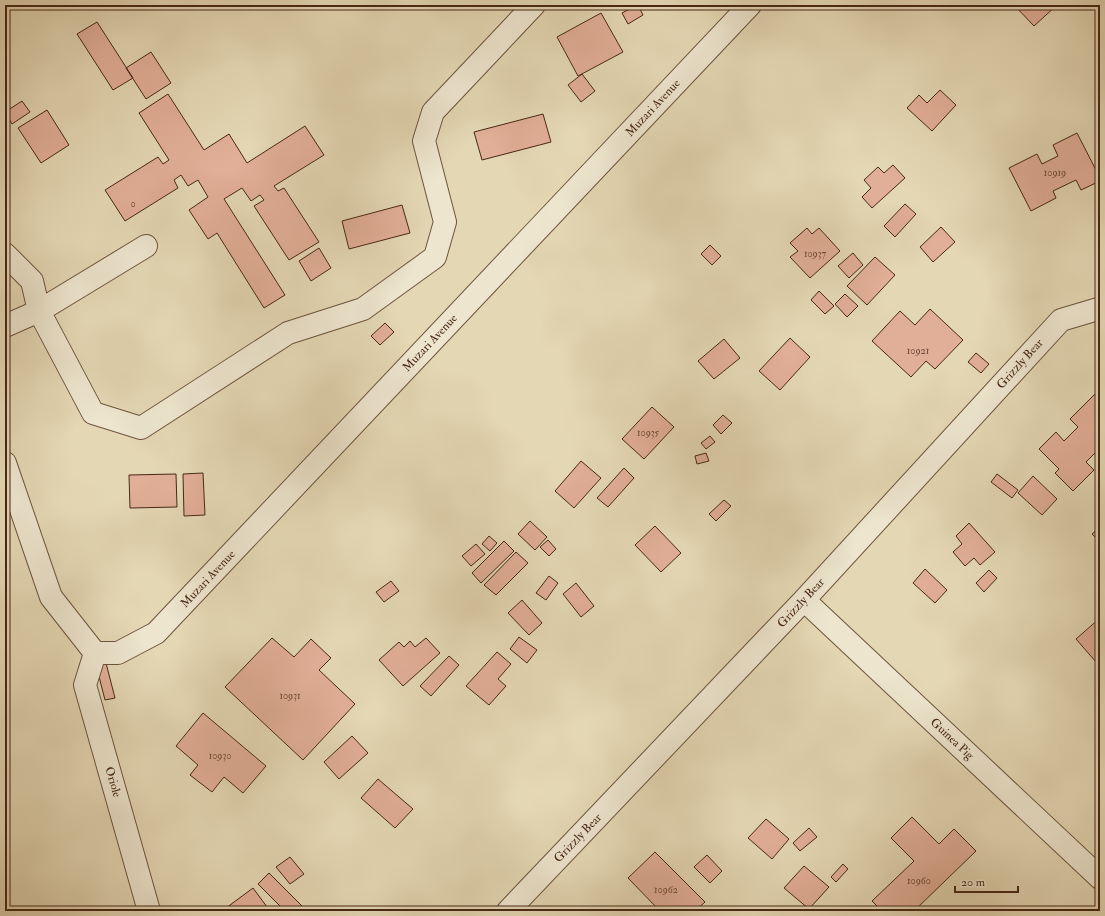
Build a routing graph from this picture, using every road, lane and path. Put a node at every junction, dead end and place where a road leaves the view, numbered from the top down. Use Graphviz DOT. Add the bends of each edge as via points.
graph roads {
  1 [pos="750,5"];
  2 [pos="531,6"];
  3 [pos="146,246"];
  4 [pos="5,254"];
  5 [pos="1100,311"];
  6 [pos="40,312"];
  7 [pos="5,326"];
  8 [pos="5,463"];
  9 [pos="804,600"];
  10 [pos="95,653"];
  11 [pos="1100,878"];
  12 [pos="150,911"];
  13 [pos="508,911"];
  1 -- 10 [label="street, Muzari Avenue" via="156,633 118,653"];
  2 -- 6 [label="street" via="433,112 424,141 445,222 435,256 363,309 288,333 141,428 93,413"];
  3 -- 6 [label="street"];
  4 -- 6 [label="street" via="32,281"];
  5 -- 9 [label="street, Grizzly Bear" via="1098,309 1060,320"];
  6 -- 7 [label="street"];
  8 -- 10 [label="street" via="51,596"];
  9 -- 11 [label="street, Guinea Pig"];
  9 -- 13 [label="street, Grizzly Bear"];
  10 -- 12 [label="street, Oriole" via="85,685"];
}
